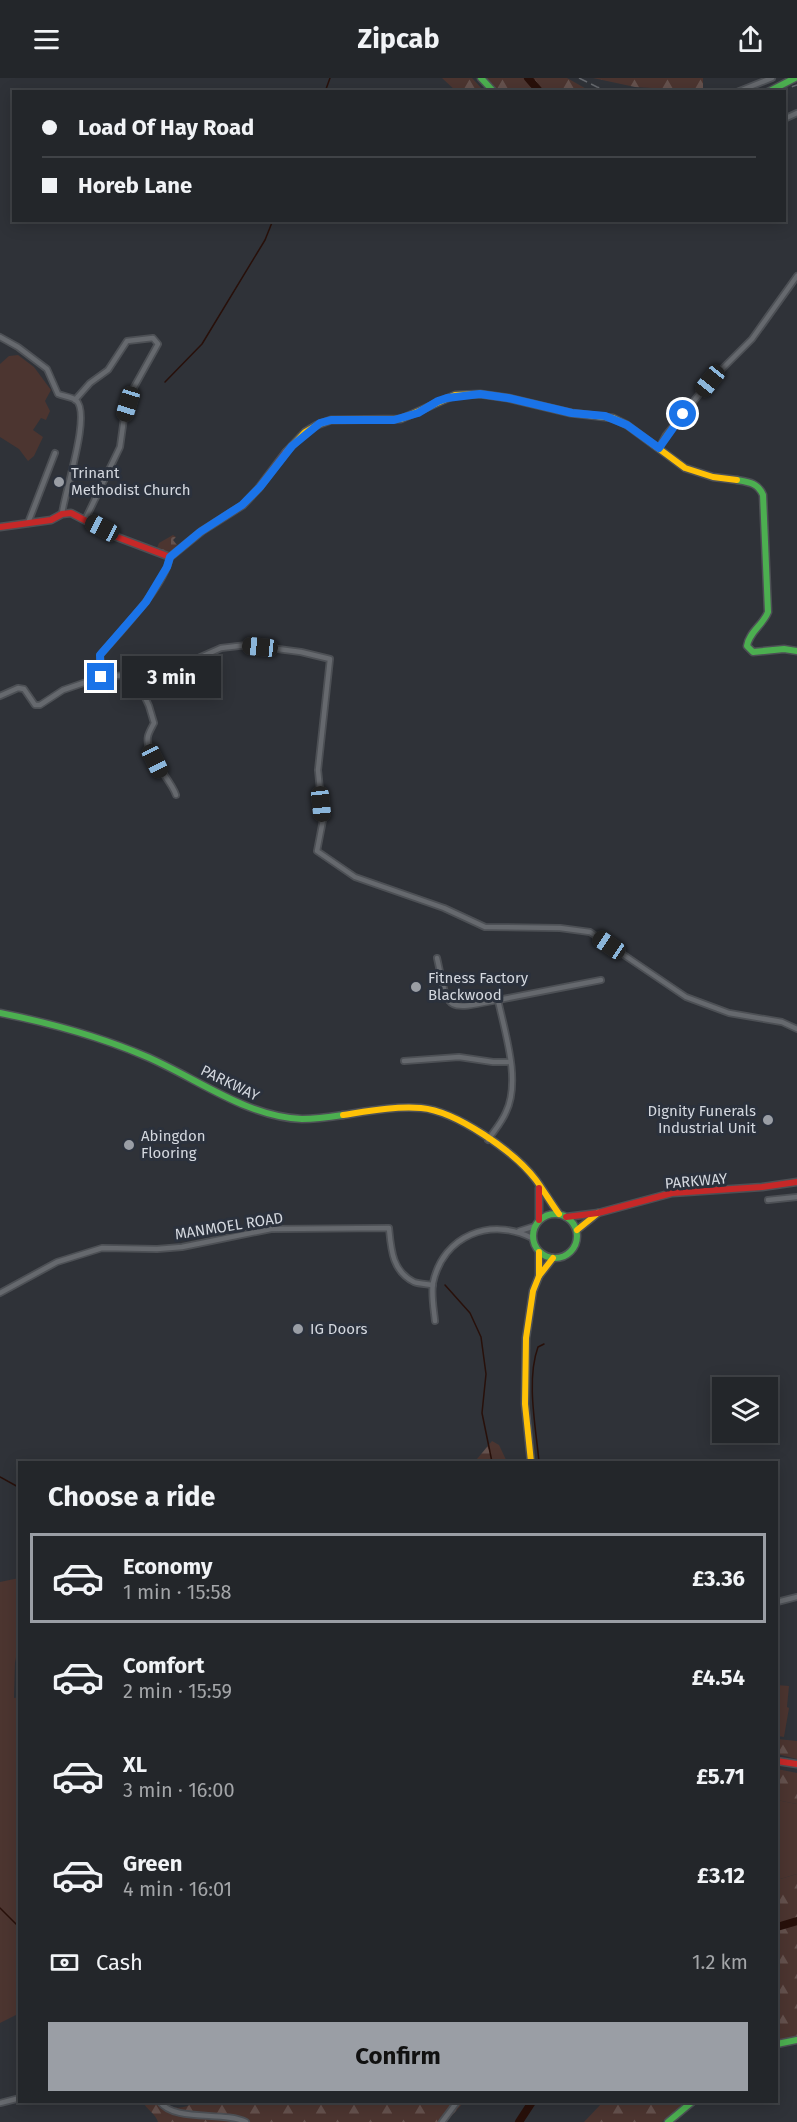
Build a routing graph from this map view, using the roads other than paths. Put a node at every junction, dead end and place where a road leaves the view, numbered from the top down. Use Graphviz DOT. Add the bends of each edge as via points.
graph roads {
  1 [pos="481,78"];
  2 [pos="772,78"];
  3 [pos="795,78"];
  4 [pos="492,90"];
  5 [pos="741,90"];
  6 [pos="772,90"];
  7 [pos="797,276"];
  8 [pos="0,337"];
  9 [pos="75,400"];
  10 [pos="659,448"];
  11 [pos="55,453"];
  12 [pos="62,514"];
  13 [pos="85,520"];
  14 [pos="28,523"];
  15 [pos="0,527"];
  16 [pos="170,557"];
  17 [pos="797,651"];
  18 [pos="134,674"];
  19 [pos="101,677"];
  20 [pos="0,696"];
  21 [pos="176,795"];
  22 [pos="437,958"];
  23 [pos="601,980"];
  24 [pos="498,1000"];
  25 [pos="0,1013"];
  26 [pos="797,1029"];
  27 [pos="404,1061"];
  28 [pos="510,1062"];
  29 [pos="488,1140"];
  30 [pos="797,1182"];
  31 [pos="539,1187"];
  32 [pos="797,1197"];
  33 [pos="768,1200"];
  34 [pos="598,1213"];
  35 [pos="559,1214"];
  36 [pos="566,1216"];
  37 [pos="537,1223"];
  38 [pos="577,1230"];
  39 [pos="519,1231"];
  40 [pos="532,1238"];
  41 [pos="539,1252"];
  42 [pos="553,1258"];
  43 [pos="539,1276"];
  44 [pos="433,1285"];
  45 [pos="0,1293"];
  46 [pos="435,1321"];
  47 [pos="531,1461"];
  48 [pos="797,1597"];
  49 [pos="778,1602"];
  50 [pos="778,1761"];
  51 [pos="797,1764"];
  52 [pos="797,2040"];
  53 [pos="778,2044"];
  54 [pos="18,2098"];
  55 [pos="0,2103"];
  56 [pos="161,2103"];
  57 [pos="457,2103"];
  58 [pos="691,2103"];
  59 [pos="246,2122"];
  60 [pos="442,2122"];
  61 [pos="668,2122"];
  1 -- 4 [label="street"];
  2 -- 5 [label="street"];
  3 -- 6 [label="street"];
  7 -- 10 [label="street" via="752,339 710,381"];
  8 -- 9 [label="street" via="47,369 58,394"];
  9 -- 12 [label="street" via="81,412 79,436"];
  9 -- 13 [label="street" via="108,370 127,341 153,338 158,344 133,389 120,447"];
  10 -- 16 [label="street" via="627,425 605,416 480,394 447,398 394,420 327,421 312,428 292,446 238,508"];
  10 -- 17 [label="street" via="692,471 751,482 760,488 768,612 749,637 747,646 755,653"];
  11 -- 14 [label="street"];
  12 -- 13 [label="street" via="74,513"];
  12 -- 14 [label="street"];
  13 -- 16 [label="street"];
  14 -- 15 [label="street"];
  16 -- 19 [label="street" via="146,602 100,655"];
  18 -- 19 [label="street"];
  18 -- 21 [label="street" via="154,723 148,742 160,772"];
  18 -- 26 [label="street" via="167,672 221,648 247,645 330,659 318,770 323,820 317,851 355,877 444,908 485,927 590,932 686,997 729,1013 782,1022"];
  19 -- 20 [label="street" via="63,690 40,705 35,705 24,689"];
  22 -- 24 [label="street" via="445,995 452,1004 461,1007"];
  23 -- 24 [label="street"];
  24 -- 28 [label="street"];
  25 -- 29 [label="street, PARKWAY" via="100,1038 168,1066 251,1108 302,1119 398,1109 438,1111 457,1118"];
  27 -- 28 [label="street" via="459,1057"];
  28 -- 29 [label="street" via="509,1104"];
  29 -- 31 [label="street, PARKWAY" via="517,1161"];
  30 -- 34 [label="street, PARKWAY" via="672,1193"];
  31 -- 35 [label="street, PARKWAY"];
  31 -- 37 [label="street"];
  32 -- 33 [label="street"];
  34 -- 36 [label="street"];
  34 -- 38 [label="street"];
  35 -- 36 [label="street"];
  35 -- 37 [label="street"];
  36 -- 38 [label="street"];
  37 -- 39 [label="street"];
  37 -- 40 [label="street"];
  38 -- 42 [label="street" via="573,1249 565,1256"];
  39 -- 40 [label="street"];
  39 -- 44 [label="street" via="476,1231 464,1238 448,1250"];
  40 -- 41 [label="street"];
  41 -- 42 [label="street"];
  41 -- 43 [label="street"];
  42 -- 43 [label="street"];
  43 -- 47 [label="street" via="526,1338 525,1404"];
  44 -- 45 [label="street, MANMOEL ROAD" via="414,1282 398,1268 391,1253 389,1228 298,1228 261,1230 165,1248 102,1248 57,1262"];
  44 -- 46 [label="street"];
  48 -- 49 [label="street"];
  50 -- 51 [label="street"];
  52 -- 53 [label="street"];
  54 -- 55 [label="street"];
  56 -- 59 [label="street" via="185,2114 236,2117"];
  57 -- 60 [label="street"];
  58 -- 61 [label="street"];
}
